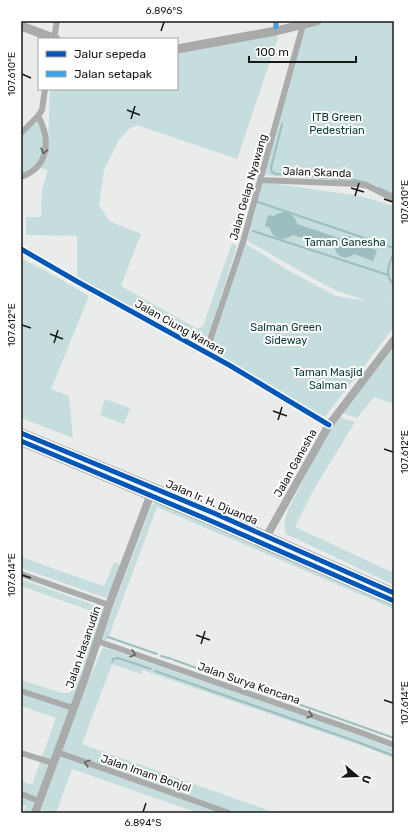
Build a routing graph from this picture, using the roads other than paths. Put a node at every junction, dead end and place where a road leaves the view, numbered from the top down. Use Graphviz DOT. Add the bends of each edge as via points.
graph roads {
  1 [pos="58,21"];
  2 [pos="276,21"];
  3 [pos="317,21"];
  4 [pos="303,25"];
  5 [pos="21,26"];
  6 [pos="276,31"];
  7 [pos="51,38"];
  8 [pos="54,38"];
  9 [pos="178,49"];
  10 [pos="45,90"];
  11 [pos="38,116"];
  12 [pos="21,133"];
  13 [pos="21,177"];
  14 [pos="260,180"];
  15 [pos="394,199"];
  16 [pos="21,250"];
  17 [pos="394,340"];
  18 [pos="206,352"];
  19 [pos="329,425"];
  20 [pos="21,433"];
  21 [pos="21,441"];
  22 [pos="152,492"];
  23 [pos="265,540"];
  24 [pos="21,574"];
  25 [pos="394,593"];
  26 [pos="394,601"];
  27 [pos="109,605"];
  28 [pos="96,641"];
  29 [pos="21,691"];
  30 [pos="74,708"];
  31 [pos="394,745"];
  32 [pos="57,752"];
  33 [pos="21,753"];
  34 [pos="53,763"];
  35 [pos="21,794"];
  36 [pos="39,800"];
  37 [pos="34,813"];
  38 [pos="229,813"];
  1 -- 8 [label="street"];
  2 -- 6 [label="street"];
  3 -- 4 [label="main road"];
  4 -- 6 [label="main road"];
  4 -- 14 [label="street, Jalan Gelap Nyawang"];
  5 -- 7 [label="main road"];
  6 -- 9 [label="main road"];
  10 -- 11 [label="street" via="42,110"];
  11 -- 12 [label="street"];
  11 -- 13 [label="street, one-way" via="44,126 46,148 36,168"];
  14 -- 15 [label="street, Jalan Skanda" via="359,184"];
  14 -- 18 [label="street, Jalan Gelap Nyawang" via="243,242"];
  16 -- 18 [label="street, Jalan Ciung Wanara"];
  17 -- 19 [label="street, Jalan Ganesha"];
  18 -- 19 [label="street, Jalan Ciung Wanara"];
  19 -- 23 [label="street, Jalan Ganesha"];
  20 -- 22 [label="main road, Jalan Ir. H. Djuanda"];
  21 -- 22 [label="main road, Jalan Ir. H. Djuanda"];
  22 -- 23 [label="main road, Jalan Ir. H. Djuanda"];
  22 -- 27 [label="street, Jalan Hasanudin"];
  23 -- 25 [label="main road, Jalan Ir. H. Djuanda"];
  23 -- 26 [label="main road, Jalan Ir. H. Djuanda"];
  24 -- 27 [label="street"];
  27 -- 28 [label="street, Jalan Hasanudin"];
  28 -- 30 [label="street, Jalan Hasanudin"];
  28 -- 31 [label="street, Jalan Surya Kencana, one-way"];
  29 -- 30 [label="street"];
  30 -- 32 [label="street, Jalan Hasanudin"];
  32 -- 34 [label="street, Jalan Hasanudin"];
  38 -- 32 [label="street, Jalan Imam Bonjol, one-way"];
  33 -- 34 [label="street"];
  34 -- 36 [label="street, Jalan Hasanudin"];
  35 -- 36 [label="street"];
  36 -- 37 [label="street, Jalan Hasanudin"];
}
